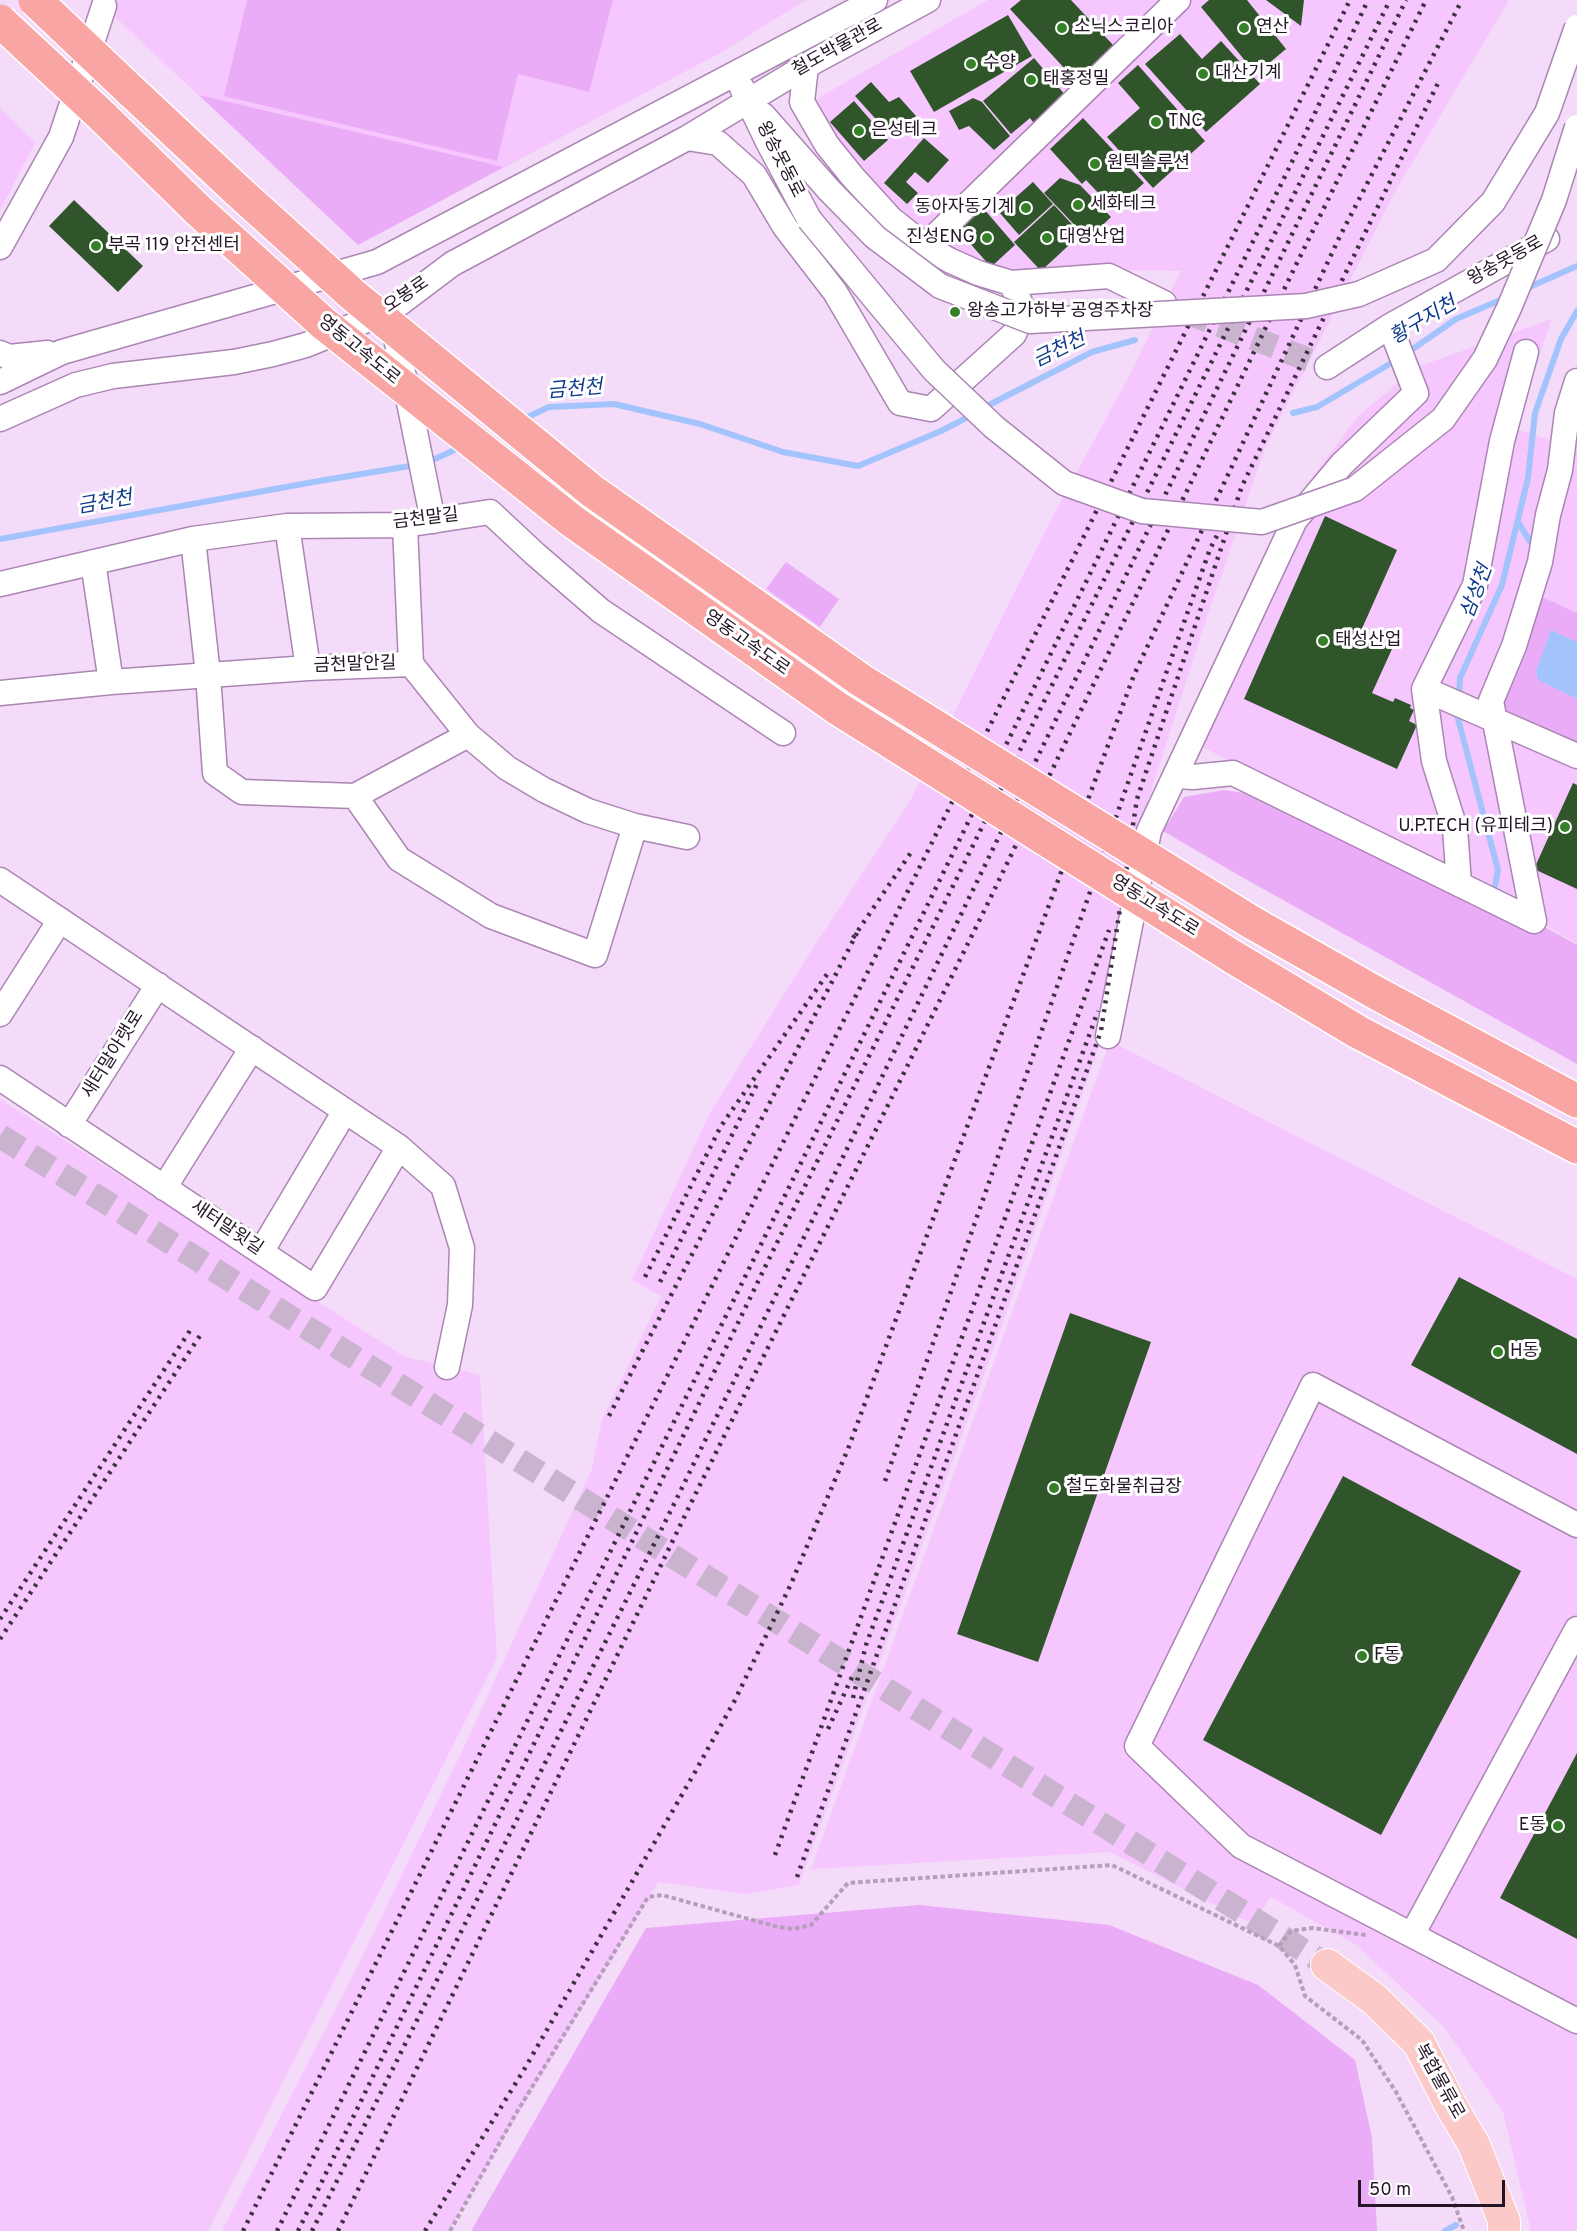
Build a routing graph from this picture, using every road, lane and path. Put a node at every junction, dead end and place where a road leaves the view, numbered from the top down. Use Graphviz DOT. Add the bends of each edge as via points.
graph roads {
  1 [pos="35,0"];
  2 [pos="875,0"];
  3 [pos="928,0"];
  4 [pos="1178,0"];
  5 [pos="104,6"];
  6 [pos="0,21"];
  7 [pos="1577,27"];
  8 [pos="806,66"];
  9 [pos="734,73"];
  10 [pos="749,100"];
  11 [pos="1577,127"];
  12 [pos="687,138"];
  13 [pos="1577,156"];
  14 [pos="1,241"];
  15 [pos="925,246"];
  16 [pos="1011,283"];
  17 [pos="1164,303"];
  18 [pos="391,310"];
  19 [pos="1390,326"];
  20 [pos="62,352"];
  21 [pos="1526,352"];
  22 [pos="0,353"];
  23 [pos="1327,367"];
  24 [pos="1577,381"];
  25 [pos="0,382"];
  26 [pos="0,419"];
  27 [pos="433,521"];
  28 [pos="405,525"];
  29 [pos="287,526"];
  30 [pos="193,539"];
  31 [pos="93,561"];
  32 [pos="0,584"];
  33 [pos="411,664"];
  34 [pos="308,668"];
  35 [pos="208,675"];
  36 [pos="111,682"];
  37 [pos="1424,689"];
  38 [pos="0,693"];
  39 [pos="1494,719"];
  40 [pos="783,733"];
  41 [pos="468,735"];
  42 [pos="1577,756"];
  43 [pos="1174,776"];
  44 [pos="355,796"];
  45 [pos="635,826"];
  46 [pos="687,837"];
  47 [pos="0,880"];
  48 [pos="1459,884"];
  49 [pos="60,920"];
  50 [pos="158,985"];
  51 [pos="0,1014"];
  52 [pos="1108,1036"];
  53 [pos="252,1048"];
  54 [pos="0,1078"];
  55 [pos="1577,1101"];
  56 [pos="345,1111"];
  57 [pos="69,1125"];
  58 [pos="399,1147"];
  59 [pos="1577,1147"];
  60 [pos="164,1188"];
  61 [pos="261,1252"];
  62 [pos="447,1367"];
  63 [pos="1577,1525"];
  64 [pos="1577,1629"];
  65 [pos="1367,1935"];
  66 [pos="1412,1935"];
  67 [pos="1279,1946"];
  68 [pos="1327,1965"];
  69 [pos="1577,2021"];
  70 [pos="450,2231"];
  71 [pos="1464,2231"];
  72 [pos="1504,2231"];
  1 -- 55 [label="highway, 영동고속도로, bridge" via="353,295 592,491 862,681 1251,922"];
  2 -- 9 [label="street, 철도박물관로"];
  3 -- 8 [label="street, 철도박물관로"];
  4 -- 15 [label="street"];
  5 -- 14 [label="street" via="61,137"];
  6 -- 59 [label="highway, 영동고속도로, bridge" via="323,323 572,521 837,708 1233,957 1358,1032"];
  7 -- 10 [label="street, 왕송못동로, bridge" via="1547,113 1493,202 1436,260 1359,294 1306,306 1030,321 940,286 875,237"];
  8 -- 10 [label="street, 철도박물관로"];
  8 -- 15 [label="street" via="802,102 827,146 891,219"];
  9 -- 10 [label="street, 왕송못동로"];
  9 -- 20 [label="street" via="377,262"];
  10 -- 11 [label="street, 왕송못동로, bridge" via="809,219 934,370 994,427 1064,483 1142,512 1262,522 1355,489 1443,419 1485,359 1509,308 1554,200"];
  10 -- 12 [label="street, 오봉로"];
  12 -- 16 [label="street" via="718,143 754,175 785,227 835,292 900,404 931,409 1014,334 1024,311"];
  12 -- 18 [label="street, 오봉로" via="452,264"];
  13 -- 19 [label="street, 왕송못동로" via="1550,238"];
  15 -- 16 [label="street" via="978,273"];
  16 -- 17 [label="street" via="1109,276"];
  18 -- 26 [label="street, 오봉로" via="306,345 273,354 113,376 76,385"];
  18 -- 27 [label="street"];
  19 -- 23 [label="street, 왕송못동로"];
  19 -- 43 [label="street" via="1416,393 1342,464 1295,520"];
  20 -- 22 [label="street" via="9,357"];
  20 -- 25 [label="street"];
  21 -- 37 [label="street" via="1502,441 1475,585"];
  24 -- 39 [label="street" via="1567,413 1560,470 1540,561 1514,646 1491,701"];
  27 -- 28 [label="street, 금천말길"];
  27 -- 40 [label="street, 금천말길" via="490,512 601,611"];
  28 -- 29 [label="street, 금천말길"];
  28 -- 33 [label="street"];
  29 -- 30 [label="street, 금천말길"];
  29 -- 34 [label="street"];
  30 -- 31 [label="street, 금천말길"];
  30 -- 35 [label="street"];
  31 -- 32 [label="street, 금천말길"];
  31 -- 36 [label="street"];
  33 -- 34 [label="street, 금천말안길"];
  33 -- 41 [label="street, 금천말안길"];
  34 -- 35 [label="street, 금천말안길"];
  35 -- 36 [label="street, 금천말안길"];
  35 -- 44 [label="street" via="215,773 242,792"];
  36 -- 38 [label="street, 금천말안길"];
  37 -- 39 [label="street"];
  37 -- 48 [label="street" via="1434,761 1455,828"];
  39 -- 42 [label="street"];
  39 -- 48 [label="street" via="1534,921"];
  41 -- 44 [label="street"];
  41 -- 45 [label="street, 금천말안길" via="507,768 544,790 588,811"];
  43 -- 48 [label="street" via="1233,773"];
  43 -- 52 [label="street" via="1149,831"];
  44 -- 45 [label="street" via="399,859 491,916 595,955"];
  45 -- 46 [label="street, 금천말안길"];
  47 -- 49 [label="street"];
  49 -- 50 [label="street"];
  49 -- 51 [label="street"];
  50 -- 53 [label="street"];
  50 -- 57 [label="street, 새터말아랫로"];
  53 -- 56 [label="street"];
  53 -- 60 [label="street"];
  54 -- 57 [label="street, 새터말윗길"];
  56 -- 58 [label="street"];
  56 -- 61 [label="street"];
  57 -- 60 [label="street, 새터말윗길"];
  58 -- 61 [label="street, 새터말윗길" via="315,1288"];
  58 -- 62 [label="street" via="443,1186 462,1248 460,1305"];
  60 -- 61 [label="street, 새터말윗길"];
  63 -- 66 [label="street" via="1312,1385 1137,1746 1241,1846"];
  64 -- 66 [label="street"];
  65 -- 67 [label="path" via="1312,1928 1291,1931"];
  66 -- 69 [label="street"];
  67 -- 70 [label="path" via="1112,1865 848,1883 811,1925 794,1929 662,1895 648,1897 518,2110"];
  67 -- 71 [label="path" via="1295,1965 1305,1996 1362,2040 1396,2091 1452,2197"];
  68 -- 72 [label="main road, 복합물류로" via="1374,1999 1419,2043 1474,2145 1504,2221"];
}
